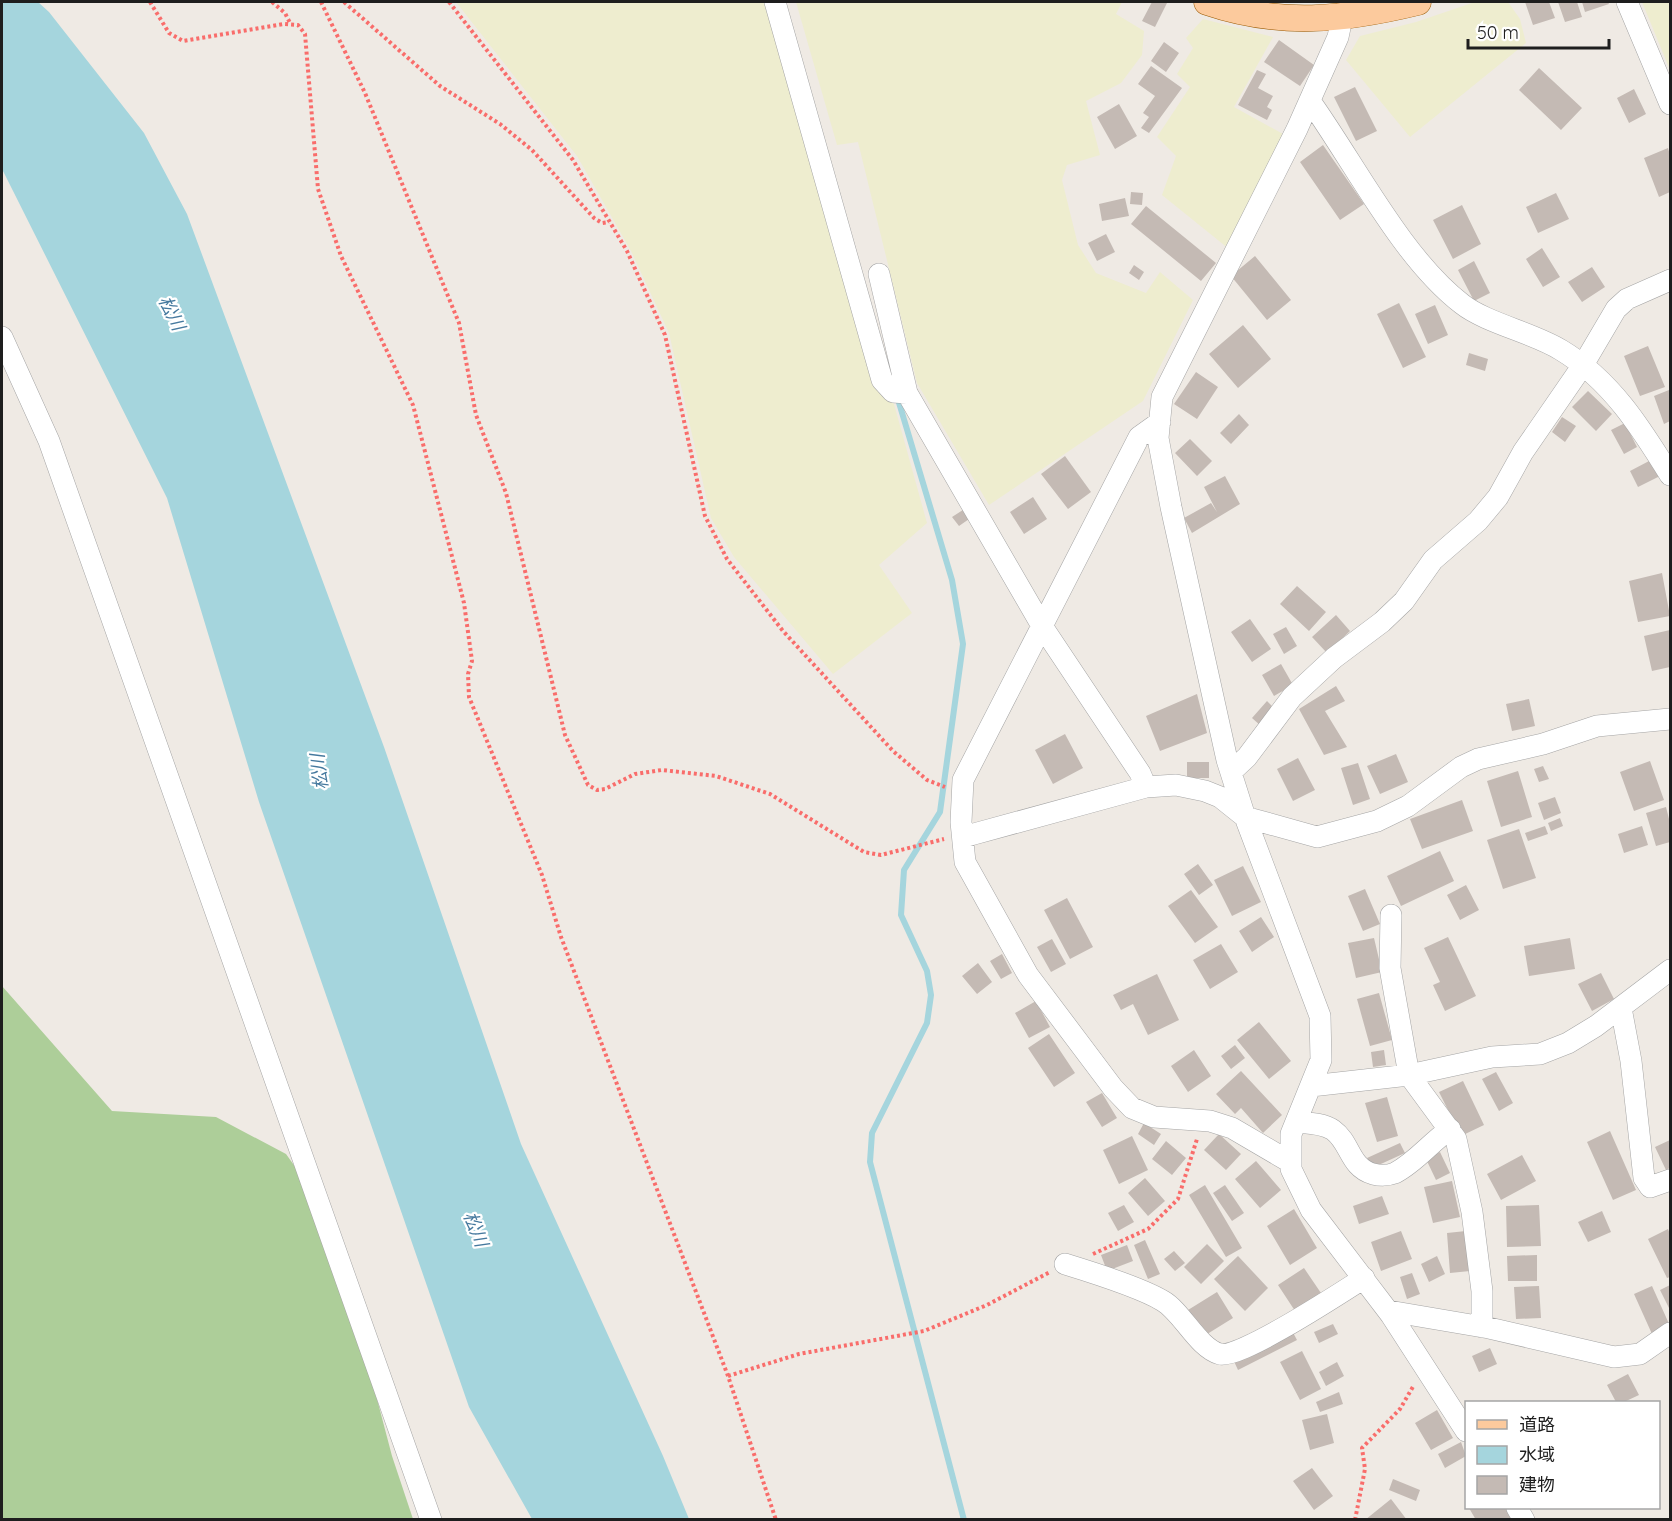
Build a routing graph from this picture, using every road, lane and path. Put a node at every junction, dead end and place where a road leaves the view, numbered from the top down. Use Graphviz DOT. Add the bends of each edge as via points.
graph roads {
  1 [pos="150,2"];
  2 [pos="272,2"];
  3 [pos="321,2"];
  4 [pos="344,2"];
  5 [pos="449,2"];
  6 [pos="774,2"];
  7 [pos="1207,2"];
  8 [pos="1418,2"];
  9 [pos="1626,2"];
  10 [pos="1294,10"];
  11 [pos="1342,18"];
  12 [pos="291,24"];
  13 [pos="1310,101"];
  14 [pos="1671,104"];
  15 [pos="609,222"];
  16 [pos="879,274"];
  17 [pos="1671,280"];
  18 [pos="2,337"];
  19 [pos="1583,365"];
  20 [pos="907,393"];
  21 [pos="1160,422"];
  22 [pos="1671,476"];
  23 [pos="1042,626"];
  24 [pos="1671,719"];
  25 [pos="1231,772"];
  26 [pos="1146,787"];
  27 [pos="962,795"];
  28 [pos="1245,818"];
  29 [pos="963,837"];
  30 [pos="1391,915"];
  31 [pos="1671,970"];
  32 [pos="1621,1008"];
  33 [pos="1408,1075"];
  34 [pos="1311,1086"];
  35 [pos="1201,1120"];
  36 [pos="1297,1122"];
  37 [pos="1450,1130"];
  38 [pos="1290,1162"];
  39 [pos="1671,1180"];
  40 [pos="1065,1264"];
  41 [pos="1364,1278"];
  42 [pos="1389,1311"];
  43 [pos="1482,1327"];
  44 [pos="1671,1334"];
  45 [pos="1424,1366"];
  46 [pos="728,1376"];
  47 [pos="1465,1428"];
  48 [pos="431,1520"];
  49 [pos="776,1520"];
  50 [pos="1355,1520"];
  1 -- 12 [label="path" via="169,33 183,41"];
  2 -- 12 [label="path"];
  3 -- 29 [label="path" via="369,104 459,323 476,415 506,493 565,735 588,785 605,789 635,774 662,770 716,776 759,789 864,852 881,855"];
  4 -- 15 [label="path" via="440,86 500,124 532,150 594,218"];
  5 -- 15 [label="path" via="573,160"];
  6 -- 20 [label="street" via="882,380 893,392"];
  7 -- 10 [label="main road" via="1238,12"];
  8 -- 11 [label="main road"];
  9 -- 14 [label="street"];
  10 -- 11 [label="main road"];
  11 -- 13 [label="street" via="1338,37"];
  12 -- 46 [label="path" via="302,28 306,41 318,189 341,256 413,405 425,447 464,603 472,661 469,697 542,875 569,959"];
  13 -- 19 [label="street" via="1425,271 1464,306 1561,349"];
  13 -- 21 [label="street" via="1162,397"];
  15 -- 27 [label="path" via="627,251 665,335 705,516 727,559 783,631 893,751 927,780"];
  16 -- 20 [label="street"];
  17 -- 19 [label="street" via="1627,299 1616,309"];
  18 -- 48 [label="street" via="49,441"];
  19 -- 22 [label="street" via="1631,412"];
  19 -- 25 [label="street" via="1478,521 1433,560 1404,602 1292,697"];
  20 -- 23 [label="street"];
  21 -- 23 [label="street" via="1139,437"];
  21 -- 25 [label="street" via="1158,438 1171,507"];
  23 -- 26 [label="street"];
  23 -- 27 [label="street" via="963,780"];
  24 -- 28 [label="street" via="1597,726 1478,759 1398,811 1377,821 1317,837"];
  25 -- 28 [label="street"];
  26 -- 28 [label="street" via="1176,785 1205,791 1220,797"];
  26 -- 29 [label="street"];
  27 -- 29 [label="street"];
  28 -- 34 [label="street" via="1320,1016 1321,1060"];
  29 -- 35 [label="street" via="965,862 1028,975 1113,1088 1132,1108 1154,1118"];
  30 -- 33 [label="street" via="1390,968"];
  31 -- 32 [label="street"];
  32 -- 33 [label="street" via="1568,1043 1540,1054 1492,1057"];
  32 -- 39 [label="street" via="1644,1178 1650,1187"];
  33 -- 34 [label="street"];
  33 -- 37 [label="street"];
  34 -- 36 [label="street"];
  35 -- 38 [label="street" via="1232,1128"];
  35 -- 40 [label="path" via="1178,1199 1148,1229"];
  36 -- 37 [label="street" via="1334,1131 1358,1166 1381,1176 1411,1163 1431,1142"];
  36 -- 38 [label="street" via="1291,1134"];
  37 -- 43 [label="street" via="1456,1139 1469,1191 1482,1291"];
  38 -- 41 [label="street" via="1295,1182 1311,1210"];
  40 -- 41 [label="street" via="1164,1301 1202,1341 1218,1353 1227,1354 1278,1330"];
  40 -- 46 [label="path" via="987,1305 924,1331 799,1354"];
  41 -- 42 [label="street"];
  42 -- 43 [label="street"];
  42 -- 45 [label="street"];
  43 -- 44 [label="street" via="1614,1357 1640,1354"];
  45 -- 47 [label="street"];
  45 -- 50 [label="path" via="1400,1409 1362,1448 1365,1468"];
  46 -- 49 [label="path"];
}
